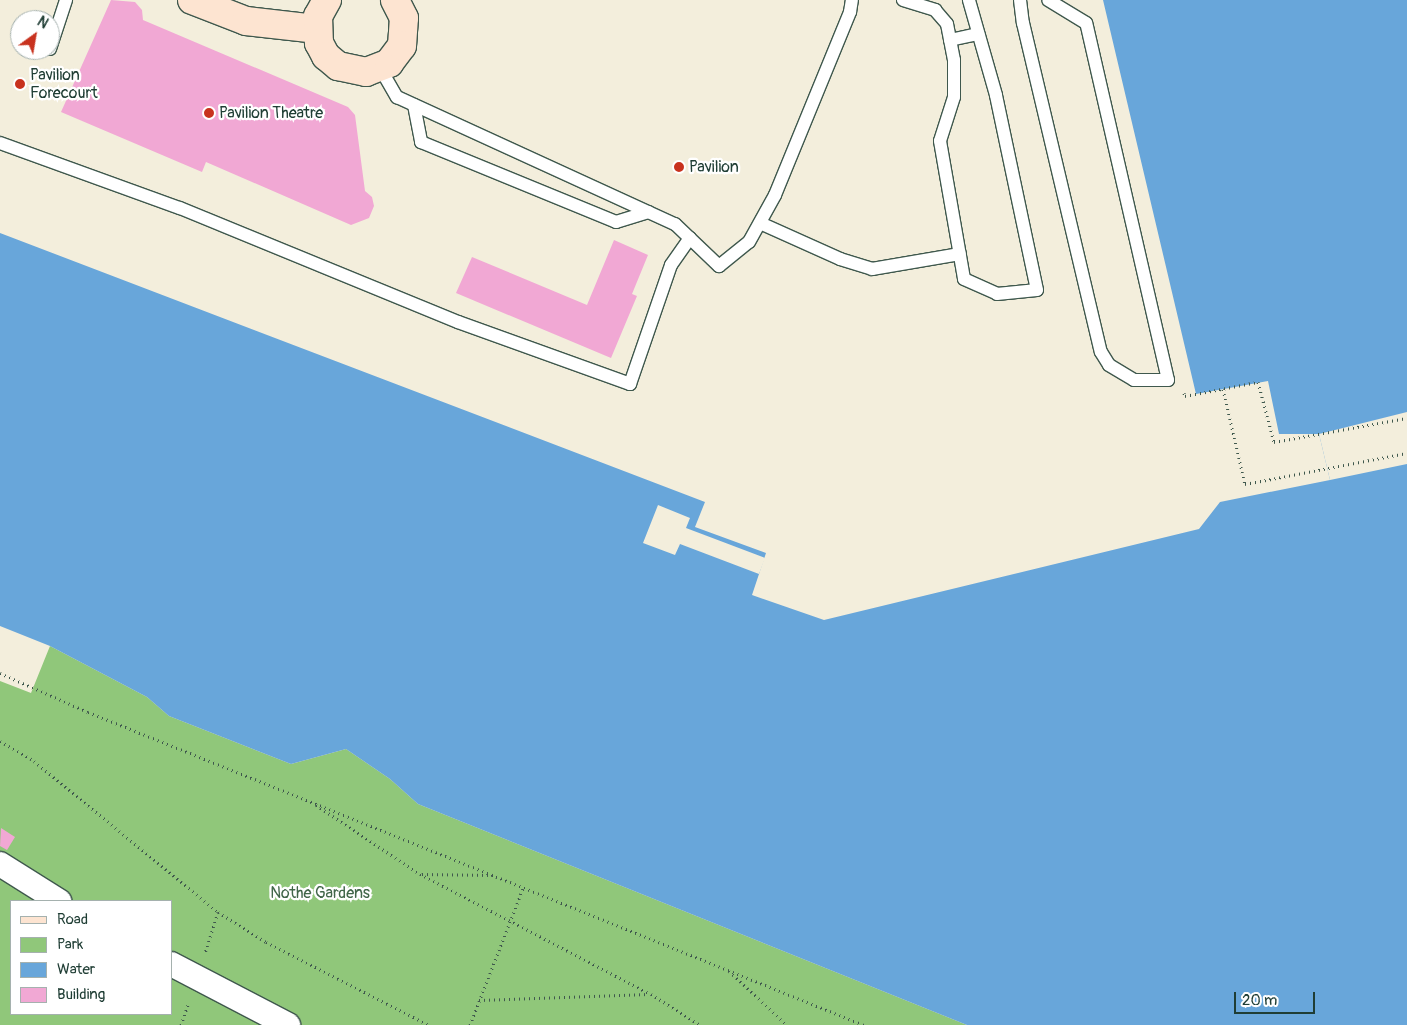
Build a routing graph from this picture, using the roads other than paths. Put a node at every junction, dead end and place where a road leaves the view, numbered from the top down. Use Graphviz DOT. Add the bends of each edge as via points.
graph roads {
  1 [pos="66,0"];
  2 [pos="192,0"];
  3 [pos="327,0"];
  4 [pos="852,0"];
  5 [pos="859,0"];
  6 [pos="903,0"];
  7 [pos="968,0"];
  8 [pos="1020,0"];
  9 [pos="1048,0"];
  10 [pos="400,2"];
  11 [pos="60,18"];
  12 [pos="316,29"];
  13 [pos="978,34"];
  14 [pos="950,40"];
  15 [pos="380,68"];
  16 [pos="414,104"];
  17 [pos="0,143"];
  18 [pos="648,212"];
  19 [pos="760,223"];
  20 [pos="690,238"];
  21 [pos="960,254"];
  22 [pos="0,864"];
  23 [pos="57,900"];
  24 [pos="172,965"];
  25 [pos="288,1025"];
  1 -- 11 [label="lane"];
  2 -- 12 [label="street" via="246,21"];
  3 -- 12 [label="street" via="318,16"];
  4 -- 5 [label="lane"];
  4 -- 19 [label="lane" via="850,12"];
  6 -- 14 [label="lane" via="935,10 947,24"];
  7 -- 13 [label="lane"];
  8 -- 9 [label="lane" via="1101,352 1109,365 1134,380 1168,380 1086,23"];
  10 -- 15 [label="street" via="405,32 402,46"];
  12 -- 15 [label="street" via="326,56 338,66 366,72"];
  13 -- 14 [label="lane"];
  13 -- 21 [label="lane" via="996,95 1037,290 997,294 964,279"];
  14 -- 21 [label="lane" via="954,60 954,97 940,141"];
  15 -- 16 [label="lane" via="397,97"];
  16 -- 18 [label="lane"];
  16 -- 18 [label="lane" via="421,142 616,222"];
  17 -- 20 [label="lane" via="180,208 458,322 630,384 671,265"];
  18 -- 20 [label="lane" via="675,224"];
  19 -- 20 [label="lane" via="749,242 719,266"];
  19 -- 21 [label="lane" via="840,259 872,269"];
  22 -- 23 [label="street"];
  24 -- 25 [label="street"];
}
